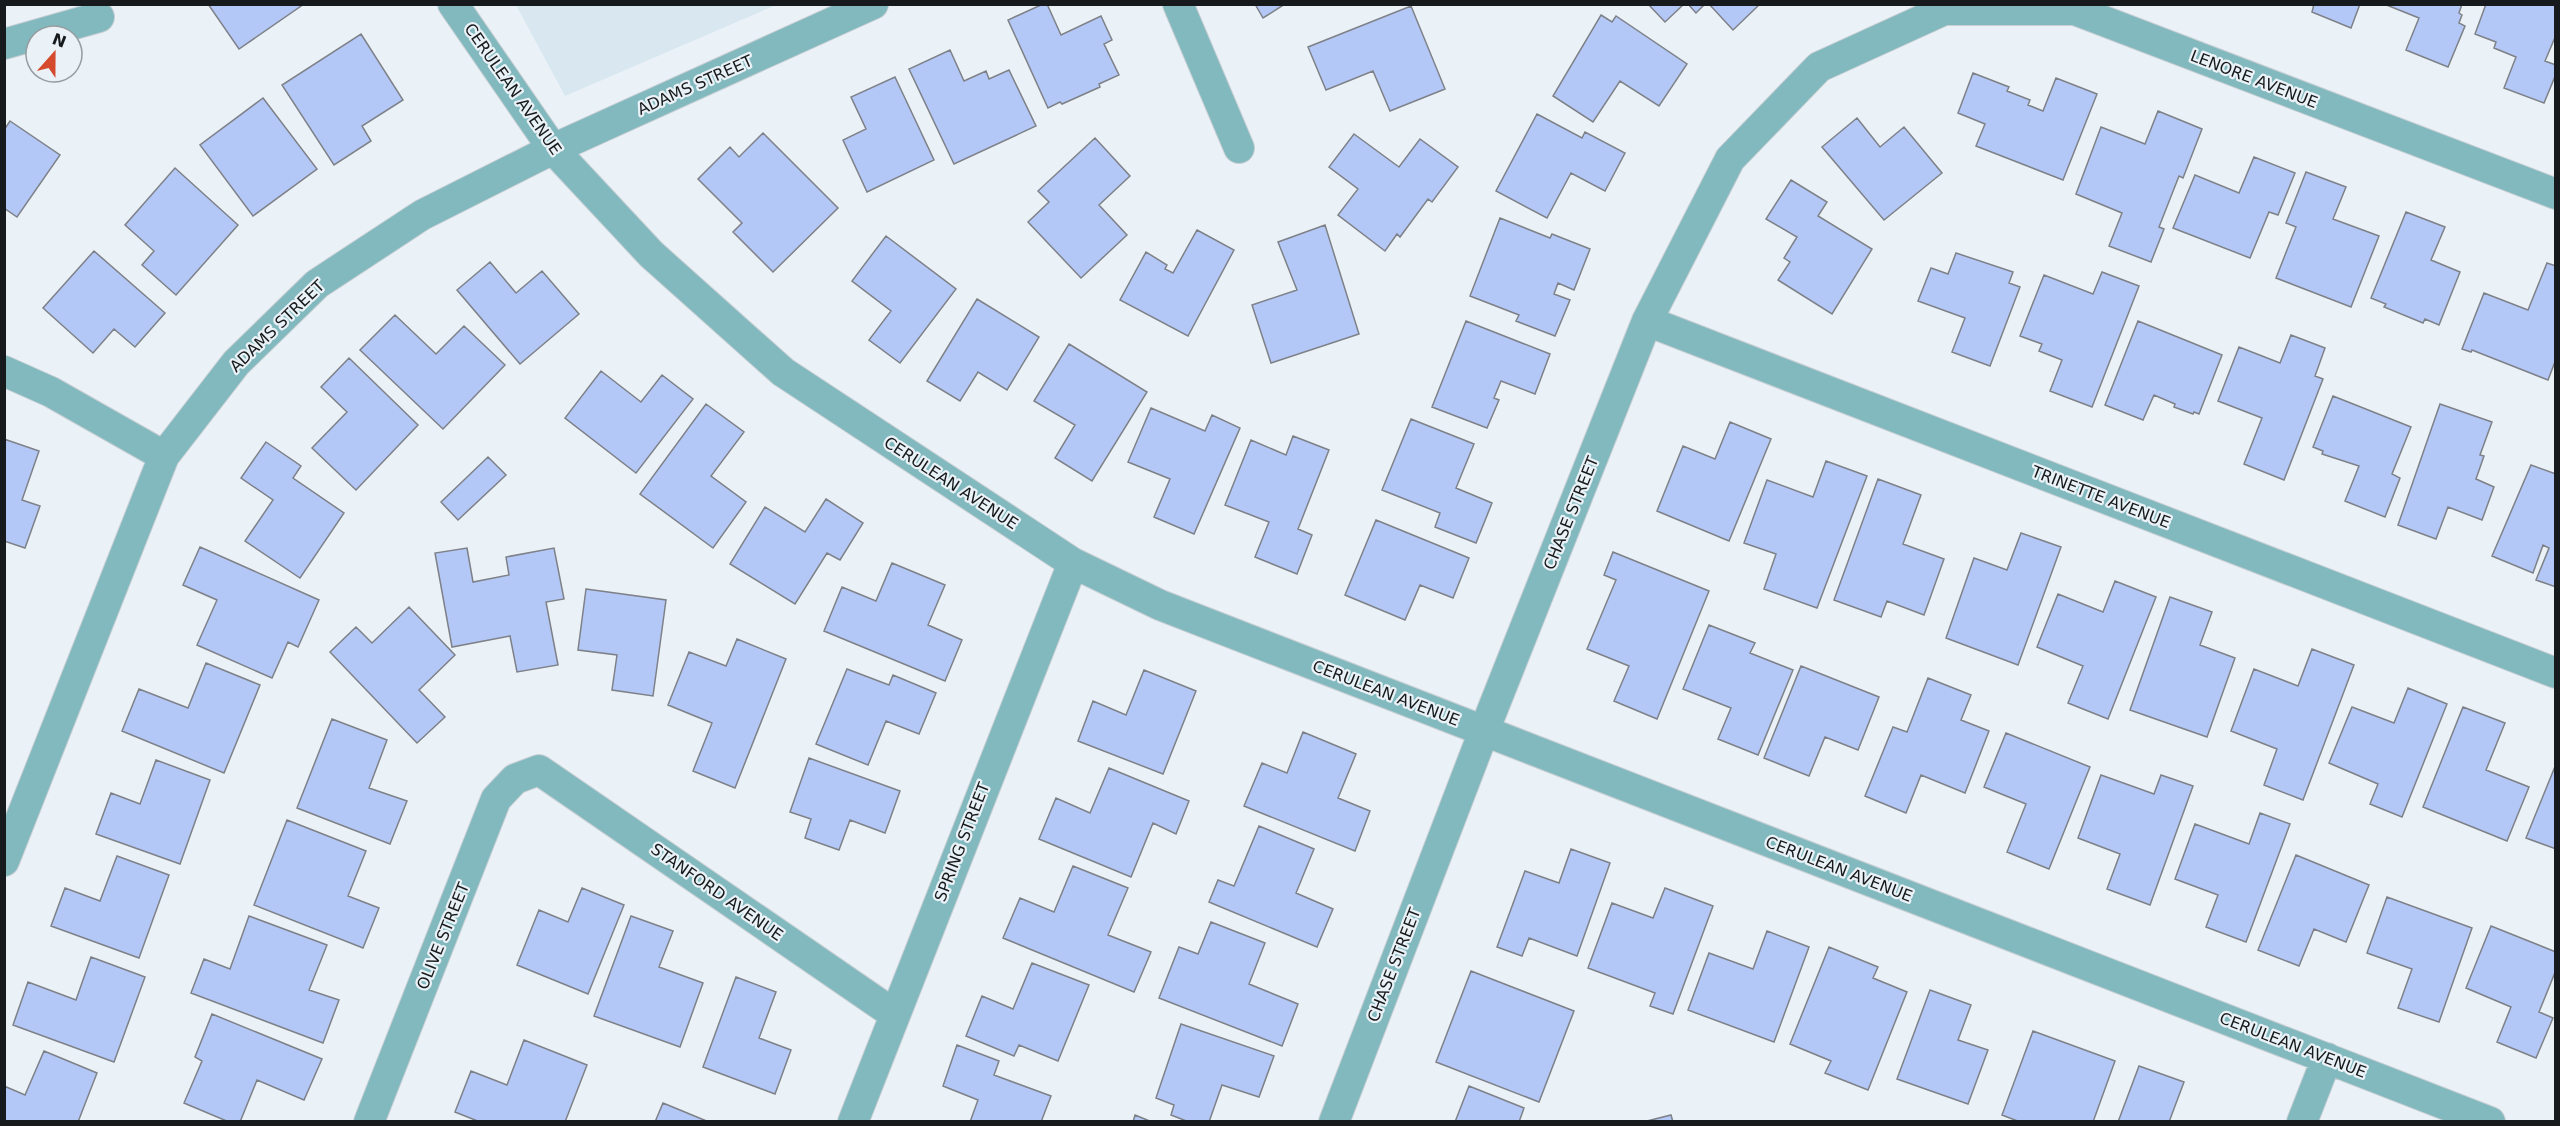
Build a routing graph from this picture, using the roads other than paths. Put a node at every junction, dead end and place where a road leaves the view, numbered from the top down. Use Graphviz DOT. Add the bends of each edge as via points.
graph roads {
  1 [pos="453,4"];
  2 [pos="873,4"];
  3 [pos="1178,4"];
  4 [pos="1944,10"];
  5 [pos="99,17"];
  6 [pos="4,44"];
  7 [pos="1239,148"];
  8 [pos="553,149"];
  9 [pos="2556,194"];
  10 [pos="1647,321"];
  11 [pos="4,371"];
  12 [pos="164,456"];
  13 [pos="1073,563"];
  14 [pos="2556,672"];
  15 [pos="1484,731"];
  16 [pos="539,770"];
  17 [pos="4,861"];
  18 [pos="894,1014"];
  19 [pos="2327,1059"];
  20 [pos="369,1122"];
  21 [pos="853,1122"];
  22 [pos="1334,1122"];
  23 [pos="2302,1122"];
  24 [pos="2490,1122"];
  1 -- 8 [label="street, CERULEAN AVENUE"];
  2 -- 8 [label="street, ADAMS STREET"];
  3 -- 7 [label="street"];
  4 -- 9 [label="street, LENORE AVENUE" via="2075,10"];
  4 -- 10 [label="street, CHASE STREET" via="1819,67 1730,159"];
  5 -- 6 [label="street"];
  8 -- 12 [label="street, ADAMS STREET" via="422,215 317,284 236,363"];
  8 -- 13 [label="street, CERULEAN AVENUE" via="651,254 783,372"];
  10 -- 14 [label="street, TRINETTE AVENUE"];
  10 -- 15 [label="street, CHASE STREET"];
  11 -- 12 [label="street" via="51,392"];
  12 -- 17 [label="street, ADAMS STREET"];
  13 -- 15 [label="street, CERULEAN AVENUE" via="1160,605"];
  13 -- 18 [label="street, SPRING STREET"];
  15 -- 19 [label="street, CERULEAN AVENUE"];
  15 -- 22 [label="street, CHASE STREET"];
  16 -- 18 [label="street, STANFORD AVENUE"];
  16 -- 20 [label="street, OLIVE STREET" via="515,779 496,799"];
  18 -- 21 [label="street, SPRING STREET"];
  19 -- 23 [label="street"];
  19 -- 24 [label="street, CERULEAN AVENUE"];
}
